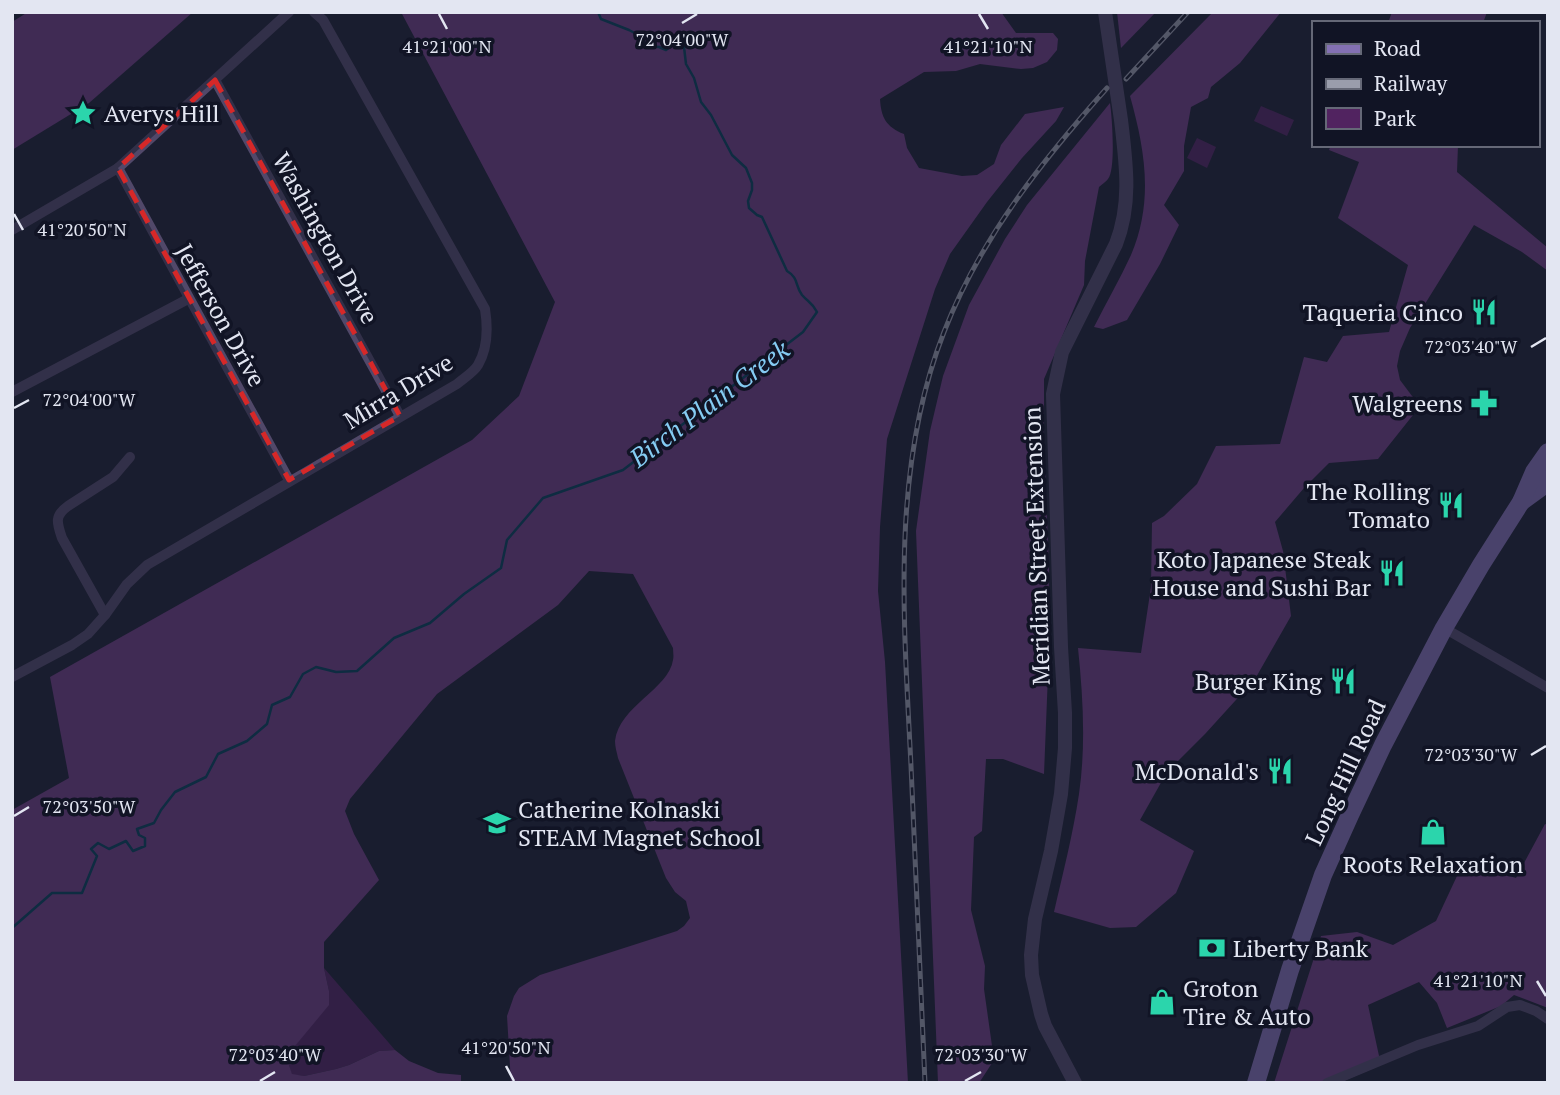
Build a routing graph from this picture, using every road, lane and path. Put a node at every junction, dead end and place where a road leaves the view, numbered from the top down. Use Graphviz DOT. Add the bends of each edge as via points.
graph roads {
  1 [pos="289,12"];
  2 [pos="314,12"];
  3 [pos="1105,12"];
  4 [pos="215,80"];
  5 [pos="118,168"];
  6 [pos="12,230"];
  7 [pos="188,299"];
  8 [pos="12,392"];
  9 [pos="400,416"];
  10 [pos="1548,452"];
  11 [pos="130,457"];
  12 [pos="1548,479"];
  13 [pos="289,480"];
  14 [pos="1521,502"];
  15 [pos="105,615"];
  16 [pos="1444,628"];
  17 [pos="12,677"];
  18 [pos="1548,688"];
  19 [pos="1548,1019"];
  20 [pos="1075,1083"];
  21 [pos="1256,1083"];
  22 [pos="1326,1083"];
  1 -- 4 [label="street"];
  2 -- 9 [label="street, Mirra Drive" via="323,20 485,309 486,345 477,367 457,384"];
  3 -- 20 [label="street, Meridian Street Extension" via="1127,164 1127,200 1116,244 1062,352 1053,394 1065,748 1061,794 1031,955 1045,1026"];
  4 -- 5 [label="street"];
  4 -- 9 [label="street, Washington Drive"];
  5 -- 6 [label="street"];
  5 -- 7 [label="street, Jefferson Drive"];
  7 -- 8 [label="street"];
  7 -- 13 [label="street, Jefferson Drive"];
  9 -- 13 [label="street, Mirra Drive"];
  10 -- 14 [label="main road, Long Hill Road"];
  11 -- 15 [label="street" via="113,477 61,510 58,517 62,538"];
  12 -- 14 [label="main road, Long Hill Road"];
  13 -- 15 [label="street, Mirra Drive" via="147,565"];
  14 -- 16 [label="main road, Long Hill Road"];
  15 -- 17 [label="street, Mirra Drive" via="88,634"];
  16 -- 18 [label="street"];
  16 -- 21 [label="main road, Long Hill Road" via="1323,875"];
  19 -- 22 [label="street" via="1520,1005 1507,1007 1478,1026"];
}
